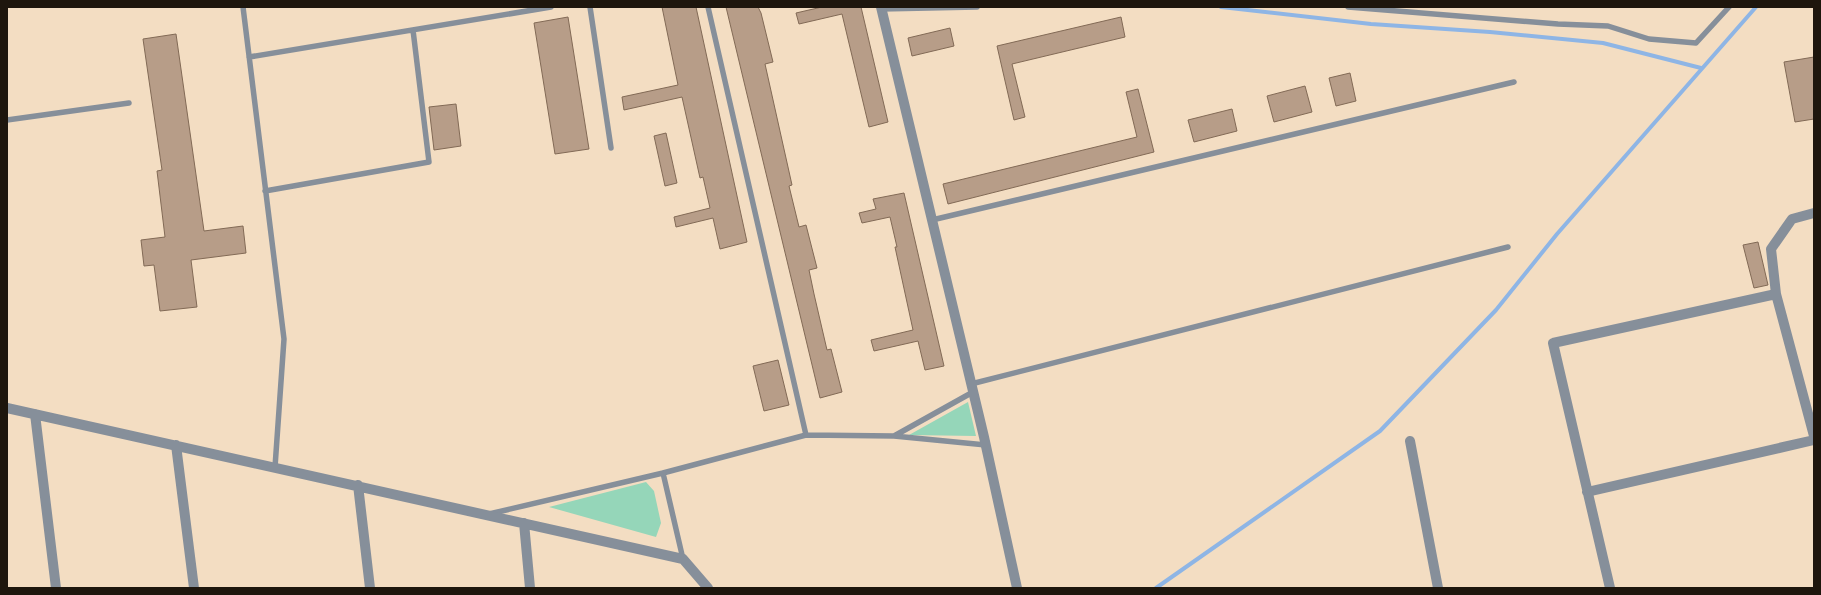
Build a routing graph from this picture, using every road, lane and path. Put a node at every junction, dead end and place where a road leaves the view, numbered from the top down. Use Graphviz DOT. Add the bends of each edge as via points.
graph roads {
  1 [pos="243,7"];
  2 [pos="551,7"];
  3 [pos="590,7"];
  4 [pos="708,7"];
  5 [pos="976,7"];
  6 [pos="1348,7"];
  7 [pos="1729,7"];
  8 [pos="881,8"];
  9 [pos="413,30"];
  10 [pos="249,57"];
  11 [pos="1514,82"];
  12 [pos="129,103"];
  13 [pos="7,120"];
  14 [pos="611,148"];
  15 [pos="265,191"];
  16 [pos="1814,213"];
  17 [pos="932,220"];
  18 [pos="1508,247"];
  19 [pos="1776,294"];
  20 [pos="972,388"];
  21 [pos="7,408"];
  22 [pos="35,414"];
  23 [pos="806,435"];
  24 [pos="894,436"];
  25 [pos="1814,436"];
  26 [pos="1814,440"];
  27 [pos="1410,441"];
  28 [pos="176,445"];
  29 [pos="986,445"];
  30 [pos="275,467"];
  31 [pos="663,473"];
  32 [pos="358,485"];
  33 [pos="1587,492"];
  34 [pos="487,514"];
  35 [pos="524,523"];
  36 [pos="682,559"];
  37 [pos="698,577"];
  38 [pos="56,588"];
  39 [pos="194,588"];
  40 [pos="370,588"];
  41 [pos="530,588"];
  42 [pos="699,588"];
  43 [pos="708,588"];
  44 [pos="1017,588"];
  45 [pos="1438,588"];
  46 [pos="1610,588"];
  1 -- 10 [label="lane"];
  2 -- 9 [label="lane"];
  3 -- 14 [label="lane"];
  4 -- 23 [label="lane"];
  5 -- 8 [label="lane"];
  6 -- 7 [label="lane" via="1608,26 1649,39 1696,43"];
  8 -- 17 [label="street"];
  9 -- 10 [label="lane"];
  9 -- 15 [label="lane" via="429,162"];
  10 -- 15 [label="lane"];
  11 -- 17 [label="lane"];
  12 -- 13 [label="lane"];
  15 -- 30 [label="lane" via="284,339"];
  16 -- 19 [label="street" via="1792,219 1771,249"];
  17 -- 20 [label="street"];
  18 -- 20 [label="lane"];
  19 -- 25 [label="street"];
  19 -- 33 [label="street" via="1553,343"];
  20 -- 24 [label="lane"];
  20 -- 29 [label="street"];
  21 -- 22 [label="street"];
  22 -- 28 [label="street"];
  22 -- 38 [label="street"];
  23 -- 24 [label="lane"];
  23 -- 31 [label="lane"];
  24 -- 29 [label="lane"];
  26 -- 33 [label="street"];
  27 -- 45 [label="street"];
  28 -- 30 [label="street"];
  28 -- 39 [label="street"];
  29 -- 44 [label="street"];
  30 -- 32 [label="street"];
  31 -- 34 [label="lane"];
  31 -- 36 [label="lane"];
  32 -- 34 [label="street"];
  32 -- 40 [label="street"];
  33 -- 46 [label="street"];
  34 -- 35 [label="street"];
  35 -- 36 [label="street"];
  35 -- 41 [label="street"];
  36 -- 37 [label="street"];
  37 -- 42 [label="street"];
  37 -- 43 [label="street"];
}
